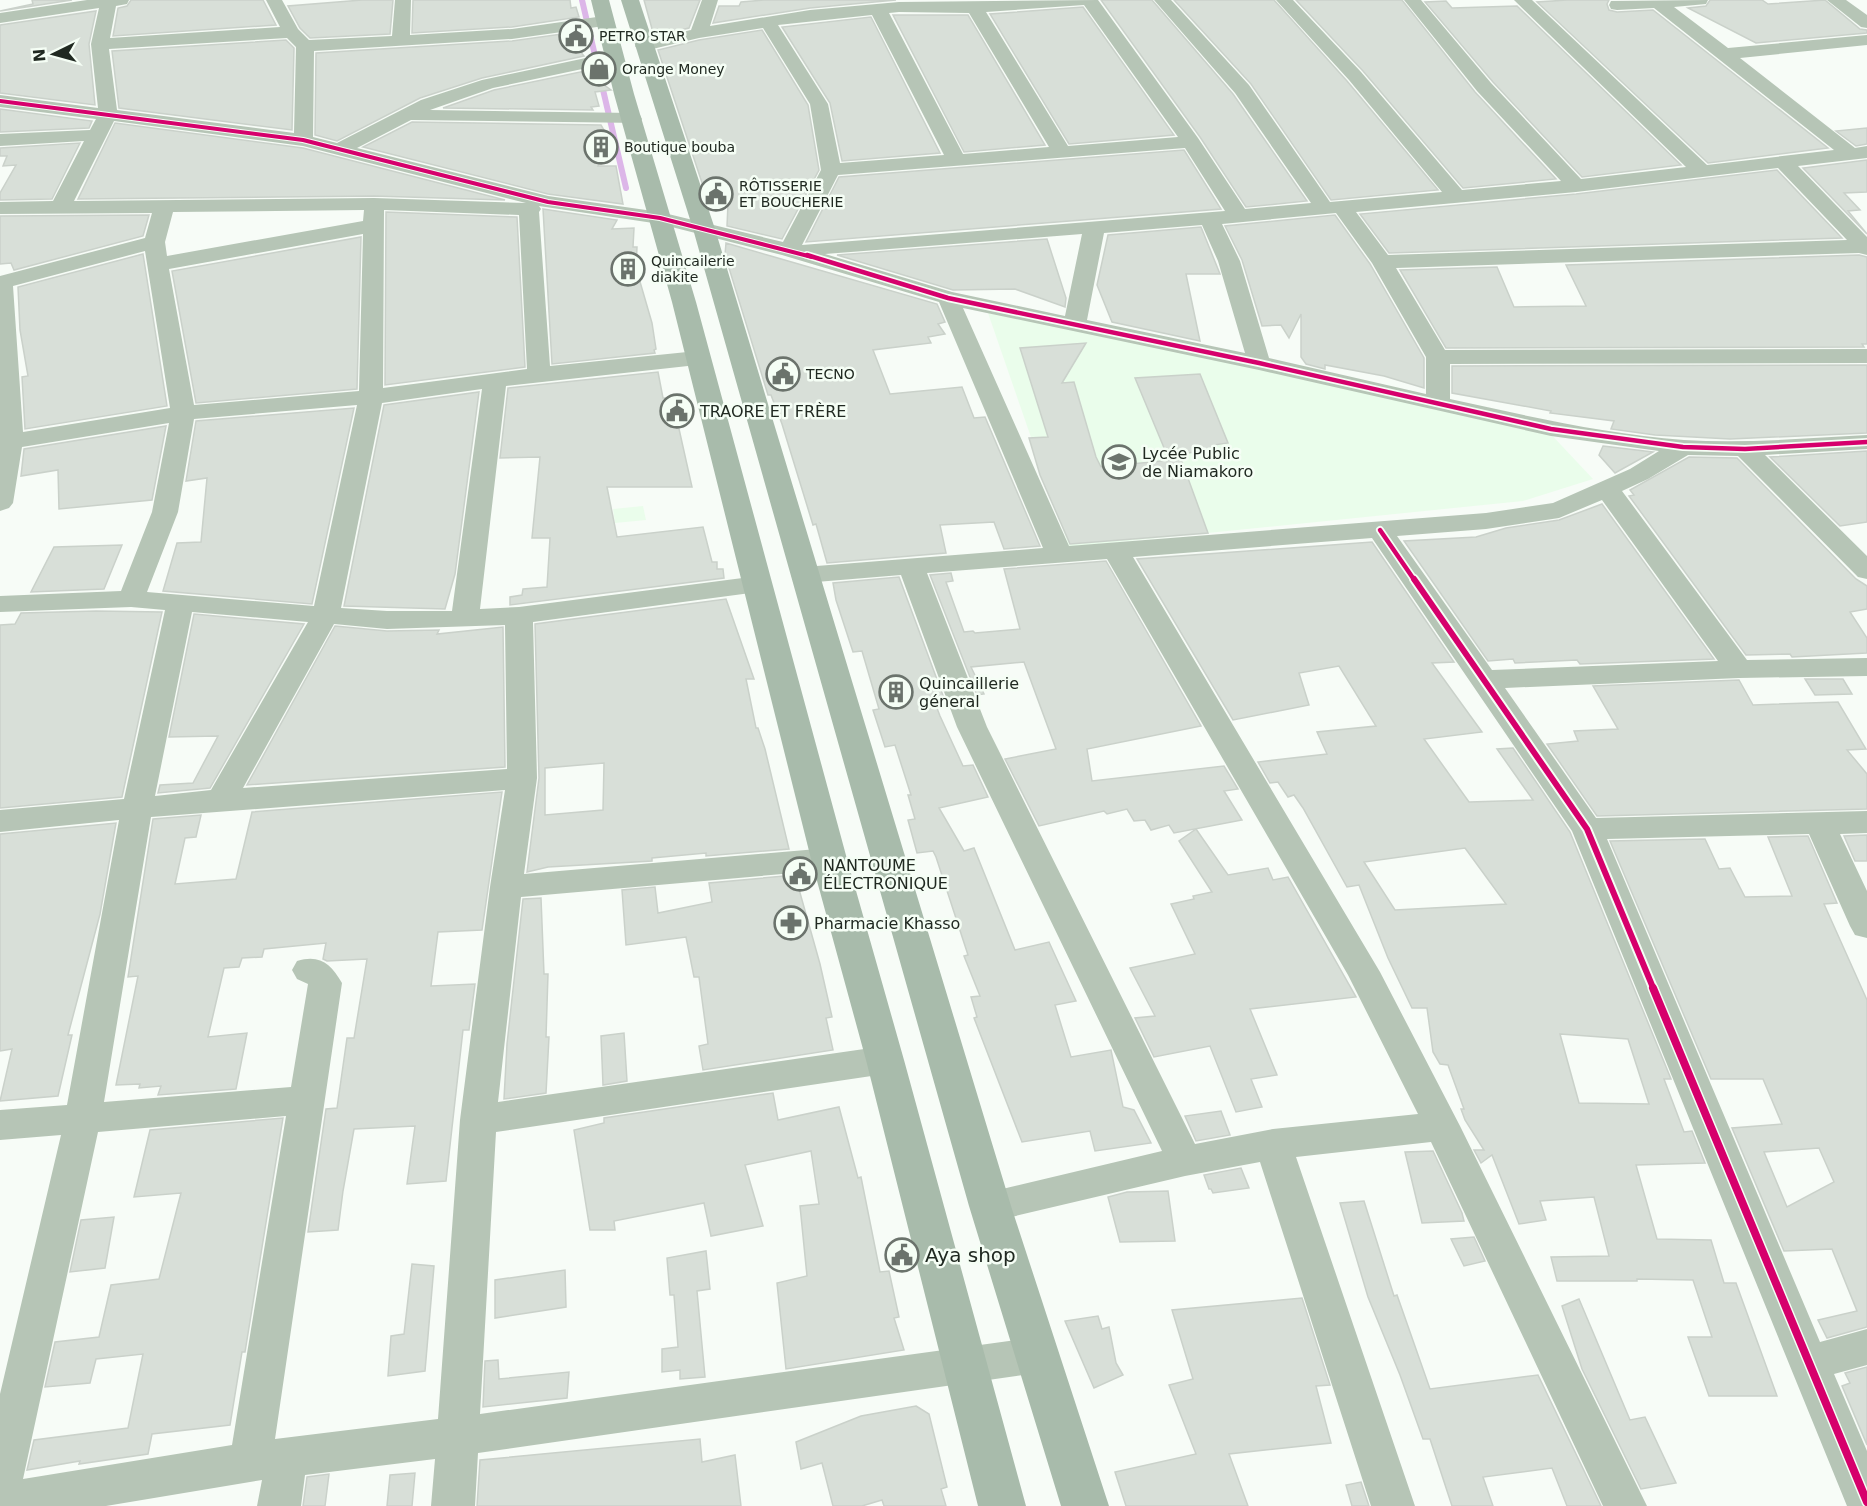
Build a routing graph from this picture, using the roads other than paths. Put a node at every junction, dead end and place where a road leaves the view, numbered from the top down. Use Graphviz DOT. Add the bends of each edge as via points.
graph roads {
  1 [pos="274,0"];
  2 [pos="403,0"];
  3 [pos="630,0"];
  4 [pos="710,0"];
  5 [pos="1082,0"];
  6 [pos="1089,0"];
  7 [pos="1162,0"];
  8 [pos="1284,0"];
  9 [pos="1412,0"];
  10 [pos="1522,0"];
  11 [pos="1700,0"];
  12 [pos="1835,0"];
  13 [pos="113,1"];
  14 [pos="1657,2"];
  15 [pos="1019,3"];
  16 [pos="898,4"];
  17 [pos="1617,5"];
  18 [pos="975,8"];
  19 [pos="878,9"];
  20 [pos="602,10"];
  21 [pos="0,18"];
  22 [pos="767,21"];
  23 [pos="1867,23"];
  24 [pos="291,32"];
  25 [pos="699,33"];
  26 [pos="401,40"];
  27 [pos="1867,40"];
  28 [pos="100,44"];
  29 [pos="304,46"];
  30 [pos="629,52"];
  31 [pos="1725,54"];
  32 [pos="0,101"];
  33 [pos="108,114"];
  34 [pos="406,116"];
  35 [pos="633,119"];
  36 [pos="98,135"];
  37 [pos="0,140"];
  38 [pos="303,140"];
  39 [pos="1191,142"];
  40 [pos="339,149"];
  41 [pos="1062,152"];
  42 [pos="1859,152"];
  43 [pos="956,160"];
  44 [pos="1784,163"];
  45 [pos="831,170"];
  46 [pos="1703,172"];
  47 [pos="1576,186"];
  48 [pos="1456,196"];
  49 [pos="539,206"];
  50 [pos="1333,207"];
  51 [pos="0,208"];
  52 [pos="60,208"];
  53 [pos="164,208"];
  54 [pos="373,215"];
  55 [pos="1239,216"];
  56 [pos="660,218"];
  57 [pos="1209,218"];
  58 [pos="1094,228"];
  59 [pos="704,229"];
  60 [pos="1866,248"];
  61 [pos="789,250"];
  62 [pos="156,253"];
  63 [pos="1382,262"];
  64 [pos="1,283"];
  65 [pos="948,298"];
  66 [pos="1075,324"];
  67 [pos="1867,356"];
  68 [pos="1438,357"];
  69 [pos="697,358"];
  70 [pos="1259,363"];
  71 [pos="539,374"];
  72 [pos="495,380"];
  73 [pos="370,397"];
  74 [pos="1438,405"];
  75 [pos="183,413"];
  76 [pos="5,442"];
  77 [pos="1867,442"];
  78 [pos="1683,447"];
  79 [pos="1745,449"];
  80 [pos="1607,489"];
  81 [pos="0,503"];
  82 [pos="1380,530"];
  83 [pos="1115,549"];
  84 [pos="1059,554"];
  85 [pos="911,567"];
  86 [pos="1867,571"];
  87 [pos="804,576"];
  88 [pos="758,584"];
  89 [pos="130,599"];
  90 [pos="0,604"];
  91 [pos="180,604"];
  92 [pos="326,614"];
  93 [pos="519,615"];
  94 [pos="465,619"];
  95 [pos="1867,668"];
  96 [pos="1739,669"];
  97 [pos="1484,680"];
  98 [pos="522,778"];
  99 [pos="221,800"];
  100 [pos="137,809"];
  101 [pos="0,821"];
  102 [pos="1867,822"];
  103 [pos="1820,824"];
  104 [pos="1587,829"];
  105 [pos="829,859"];
  106 [pos="506,887"];
  107 [pos="1867,925"];
  108 [pos="309,970"];
  109 [pos="885,1060"];
  110 [pos="306,1100"];
  111 [pos="83,1119"];
  112 [pos="478,1120"];
  113 [pos="0,1125"];
  114 [pos="1442,1126"];
  115 [pos="1273,1144"];
  116 [pos="1185,1161"];
  117 [pos="990,1206"];
  118 [pos="1867,1347"];
  119 [pos="1037,1355"];
  120 [pos="1809,1363"];
  121 [pos="964,1365"];
  122 [pos="459,1436"];
  123 [pos="268,1460"];
  124 [pos="0,1484"];
  125 [pos="1867,1502"];
  126 [pos="0,1503"];
  127 [pos="279,1506"];
  128 [pos="453,1506"];
  129 [pos="1002,1506"];
  130 [pos="1085,1506"];
  131 [pos="1393,1506"];
  132 [pos="1625,1506"];
  1 -- 24 [label="street"];
  2 -- 26 [label="street"];
  3 -- 30 [label="main road"];
  4 -- 25 [label="street"];
  5 -- 15 [label="street"];
  6 -- 39 [label="street"];
  7 -- 50 [label="street" via="1242,89"];
  8 -- 48 [label="street" via="1355,76"];
  9 -- 47 [label="street" via="1484,87"];
  10 -- 46 [label="street"];
  11 -- 14 [label="street"];
  12 -- 23 [label="street"];
  13 -- 21 [label="street"];
  13 -- 28 [label="street"];
  14 -- 17 [label="street"];
  14 -- 31 [label="street"];
  15 -- 18 [label="street"];
  16 -- 18 [label="street"];
  16 -- 19 [label="street"];
  18 -- 41 [label="street"];
  19 -- 22 [label="street"];
  19 -- 43 [label="street"];
  20 -- 26 [label="street" via="512,34"];
  20 -- 30 [label="main road"];
  22 -- 25 [label="street"];
  22 -- 45 [label="street" via="819,104"];
  24 -- 28 [label="street"];
  24 -- 29 [label="street"];
  25 -- 30 [label="street"];
  26 -- 29 [label="street"];
  27 -- 31 [label="street"];
  28 -- 33 [label="street"];
  29 -- 38 [label="street"];
  30 -- 34 [label="street" via="488,84 428,104"];
  30 -- 35 [label="main road"];
  30 -- 59 [label="main road"];
  31 -- 42 [label="street"];
  32 -- 33 [label="street"];
  33 -- 36 [label="street"];
  33 -- 38 [label="street"];
  34 -- 35 [label="street"];
  34 -- 40 [label="street"];
  35 -- 56 [label="main road"];
  36 -- 37 [label="street"];
  36 -- 52 [label="street"];
  38 -- 40 [label="street"];
  39 -- 41 [label="street"];
  39 -- 55 [label="street"];
  40 -- 49 [label="street"];
  41 -- 43 [label="street"];
  42 -- 44 [label="street"];
  43 -- 45 [label="street"];
  44 -- 46 [label="street"];
  44 -- 60 [label="street"];
  45 -- 61 [label="street"];
  46 -- 47 [label="street"];
  47 -- 48 [label="street"];
  48 -- 50 [label="street"];
  49 -- 54 [label="street"];
  49 -- 56 [label="street"];
  49 -- 71 [label="street"];
  50 -- 55 [label="street"];
  50 -- 63 [label="street"];
  51 -- 52 [label="street"];
  52 -- 53 [label="street"];
  53 -- 54 [label="street"];
  53 -- 62 [label="street"];
  54 -- 62 [label="street"];
  54 -- 73 [label="street"];
  55 -- 57 [label="street"];
  56 -- 59 [label="street"];
  56 -- 69 [label="main road"];
  57 -- 58 [label="street"];
  57 -- 70 [label="street" via="1229,261"];
  58 -- 61 [label="street"];
  58 -- 66 [label="street"];
  59 -- 61 [label="street"];
  59 -- 87 [label="main road"];
  60 -- 63 [label="street"];
  61 -- 65 [label="street"];
  62 -- 64 [label="street"];
  62 -- 75 [label="street"];
  63 -- 68 [label="street"];
  64 -- 76 [label="street"];
  65 -- 66 [label="street"];
  65 -- 84 [label="street"];
  66 -- 70 [label="street"];
  67 -- 68 [label="street"];
  68 -- 74 [label="street"];
  69 -- 71 [label="street"];
  69 -- 88 [label="main road"];
  70 -- 74 [label="street"];
  71 -- 72 [label="street"];
  72 -- 73 [label="street"];
  72 -- 94 [label="street"];
  73 -- 75 [label="street"];
  73 -- 92 [label="street"];
  74 -- 78 [label="street" via="1551,429"];
  75 -- 76 [label="street"];
  75 -- 89 [label="street" via="165,512"];
  76 -- 81 [label="street"];
  77 -- 79 [label="street"];
  78 -- 79 [label="street"];
  78 -- 80 [label="street"];
  79 -- 86 [label="street"];
  80 -- 82 [label="street" via="1559,510"];
  80 -- 96 [label="street"];
  82 -- 83 [label="street"];
  82 -- 97 [label="street"];
  83 -- 84 [label="street"];
  83 -- 114 [label="street" via="1363,972"];
  84 -- 85 [label="street"];
  85 -- 87 [label="street"];
  85 -- 116 [label="street" via="972,727"];
  87 -- 117 [label="main road"];
  88 -- 93 [label="street"];
  88 -- 105 [label="main road"];
  89 -- 90 [label="street"];
  89 -- 91 [label="street"];
  91 -- 92 [label="street"];
  91 -- 100 [label="street"];
  92 -- 94 [label="street" via="387,620"];
  92 -- 99 [label="street"];
  93 -- 94 [label="street"];
  93 -- 98 [label="street"];
  95 -- 96 [label="street"];
  96 -- 97 [label="street"];
  97 -- 104 [label="street"];
  98 -- 99 [label="street"];
  98 -- 106 [label="street"];
  99 -- 100 [label="street"];
  100 -- 101 [label="street"];
  100 -- 111 [label="street"];
  102 -- 103 [label="street"];
  103 -- 104 [label="street"];
  103 -- 107 [label="street"];
  104 -- 120 [label="street"];
  105 -- 106 [label="street"];
  105 -- 109 [label="main road"];
  106 -- 112 [label="street"];
  108 -- 110 [label="street" via="320,975 325,983"];
  109 -- 112 [label="street"];
  109 -- 121 [label="main road"];
  110 -- 111 [label="street"];
  110 -- 123 [label="street"];
  111 -- 113 [label="street"];
  111 -- 124 [label="street"];
  112 -- 122 [label="street"];
  114 -- 115 [label="street"];
  114 -- 132 [label="street"];
  115 -- 116 [label="street"];
  115 -- 131 [label="street"];
  116 -- 117 [label="street"];
  117 -- 119 [label="main road"];
  118 -- 120 [label="street"];
  119 -- 121 [label="street"];
  119 -- 130 [label="main road"];
  120 -- 125 [label="street"];
  121 -- 122 [label="street"];
  121 -- 129 [label="main road"];
  122 -- 123 [label="street"];
  122 -- 128 [label="street"];
  123 -- 126 [label="street"];
  123 -- 127 [label="street"];
}
